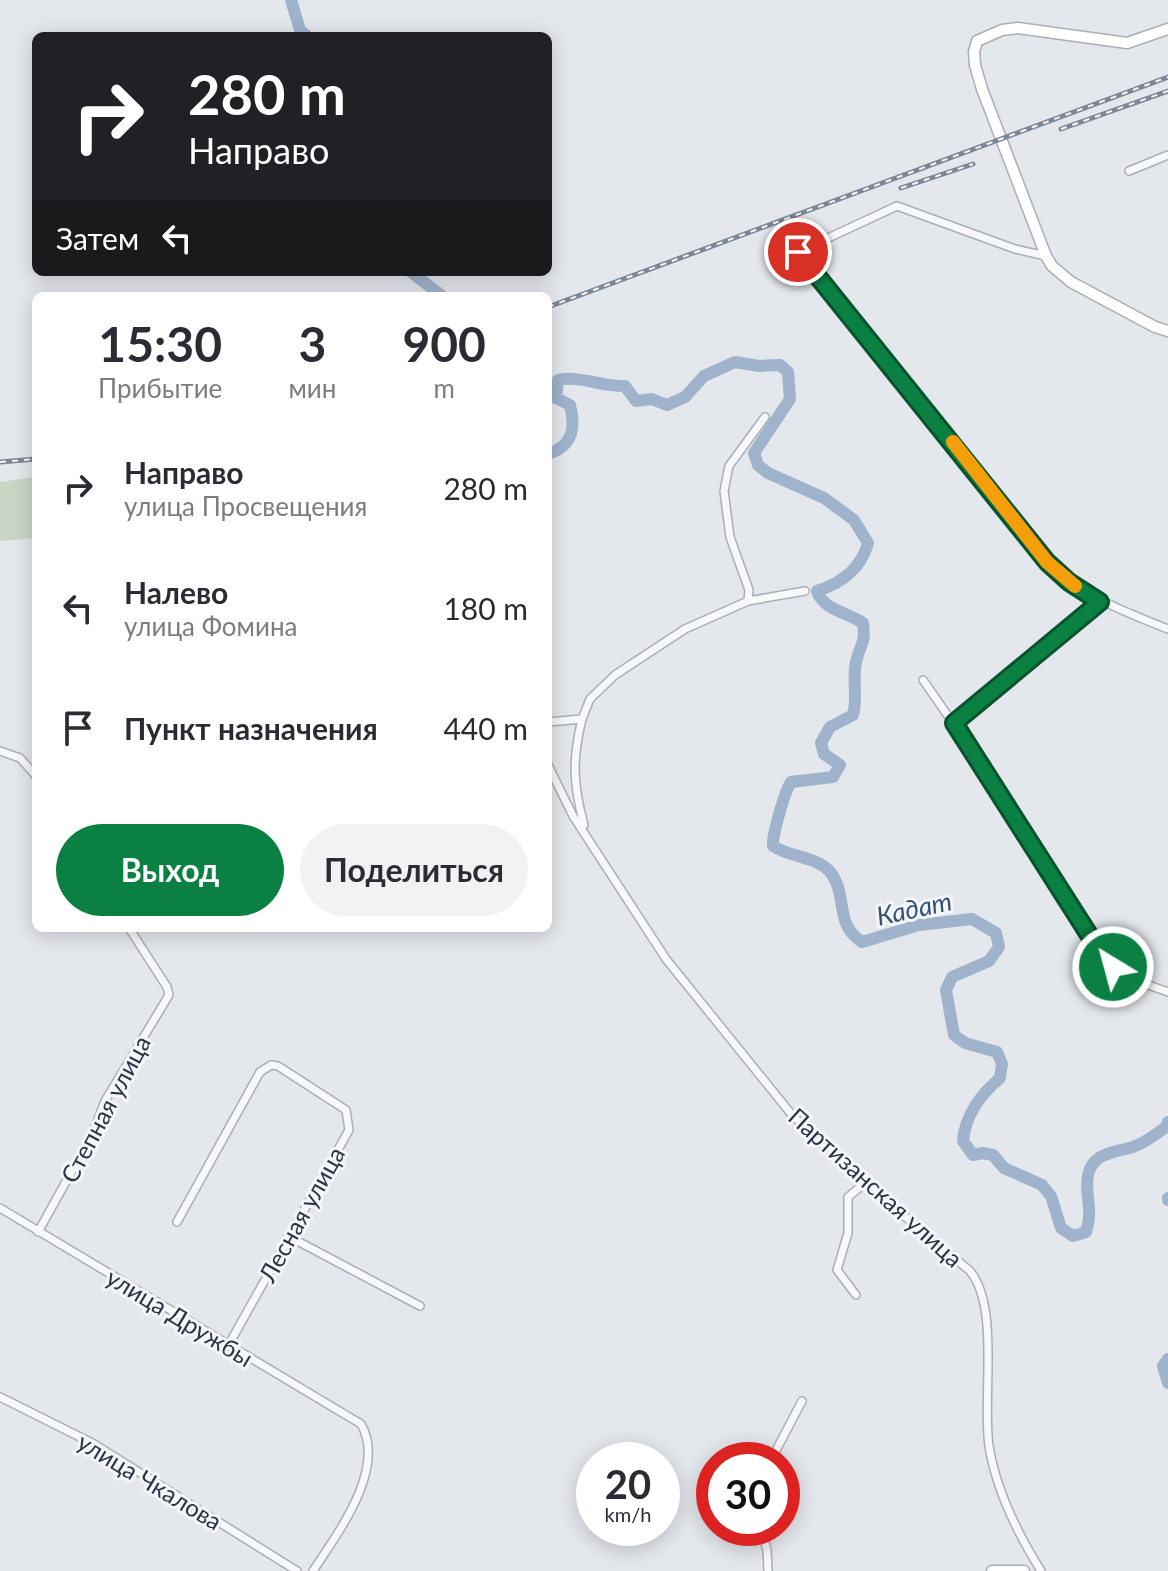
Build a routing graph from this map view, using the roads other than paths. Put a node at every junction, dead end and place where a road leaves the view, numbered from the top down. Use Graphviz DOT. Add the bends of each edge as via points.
graph roads {
  1 [pos="1168,29"];
  2 [pos="1168,155"];
  3 [pos="1129,171"];
  4 [pos="1046,256"];
  5 [pos="1168,331"];
  6 [pos="765,417"];
  7 [pos="805,591"];
  8 [pos="748,601"];
  9 [pos="1100,602"];
  10 [pos="1168,629"];
  11 [pos="923,680"];
  12 [pos="582,719"];
  13 [pos="552,722"];
  14 [pos="954,723"];
  15 [pos="0,751"];
  16 [pos="32,772"];
  17 [pos="552,774"];
  18 [pos="585,831"];
  19 [pos="132,932"];
  20 [pos="1168,992"];
  21 [pos="865,1183"];
  22 [pos="0,1208"];
  23 [pos="177,1222"];
  24 [pos="38,1232"];
  25 [pos="288,1236"];
  26 [pos="856,1295"];
  27 [pos="420,1306"];
  28 [pos="228,1346"];
  29 [pos="0,1397"];
  30 [pos="802,1401"];
  31 [pos="780,1442"];
  32 [pos="766,1546"];
  33 [pos="297,1571"];
  34 [pos="313,1571"];
  35 [pos="768,1571"];
  36 [pos="992,1571"];
  37 [pos="1024,1571"];
  38 [pos="1041,1571"];
  1 -- 4 [label="street" via="1127,43 1018,28 977,41 975,65 982,89"];
  2 -- 3 [label="street"];
  4 -- 5 [label="street" via="1060,274 1091,294"];
  4 -- 9 [label="street" via="897,206 798,252 1047,562"];
  6 -- 8 [label="street" via="729,466 724,491"];
  7 -- 8 [label="street"];
  8 -- 12 [label="street" via="685,629 639,658 596,692"];
  9 -- 10 [label="street"];
  9 -- 14 [label="street"];
  11 -- 14 [label="street"];
  12 -- 13 [label="street"];
  12 -- 18 [label="street" via="573,765"];
  14 -- 20 [label="street" via="1100,952 1126,977"];
  15 -- 16 [label="street" via="20,758"];
  17 -- 18 [label="street, Партизанская улица"];
  18 -- 21 [label="street, Партизанская улица" via="666,959 792,1115"];
  19 -- 24 [label="street, Степная улица" via="169,995 105,1101"];
  21 -- 26 [label="street" via="848,1197 848,1233 838,1264 839,1275"];
  21 -- 38 [label="street, Партизанская улица" via="981,1285 988,1443 1019,1532"];
  22 -- 24 [label="street, улица Дружбы"];
  23 -- 25 [label="street, Лесная улица" via="260,1072 271,1065 346,1110 349,1130"];
  24 -- 28 [label="street, улица Дружбы"];
  25 -- 27 [label="street"];
  25 -- 28 [label="street, Лесная улица"];
  28 -- 34 [label="street, улица Дружбы" via="361,1424 367,1435 365,1475 347,1519"];
  29 -- 33 [label="street, улица Чкалова" via="94,1444"];
  30 -- 31 [label="street"];
  32 -- 35 [label="street"];
  36 -- 37 [label="street"];
}
